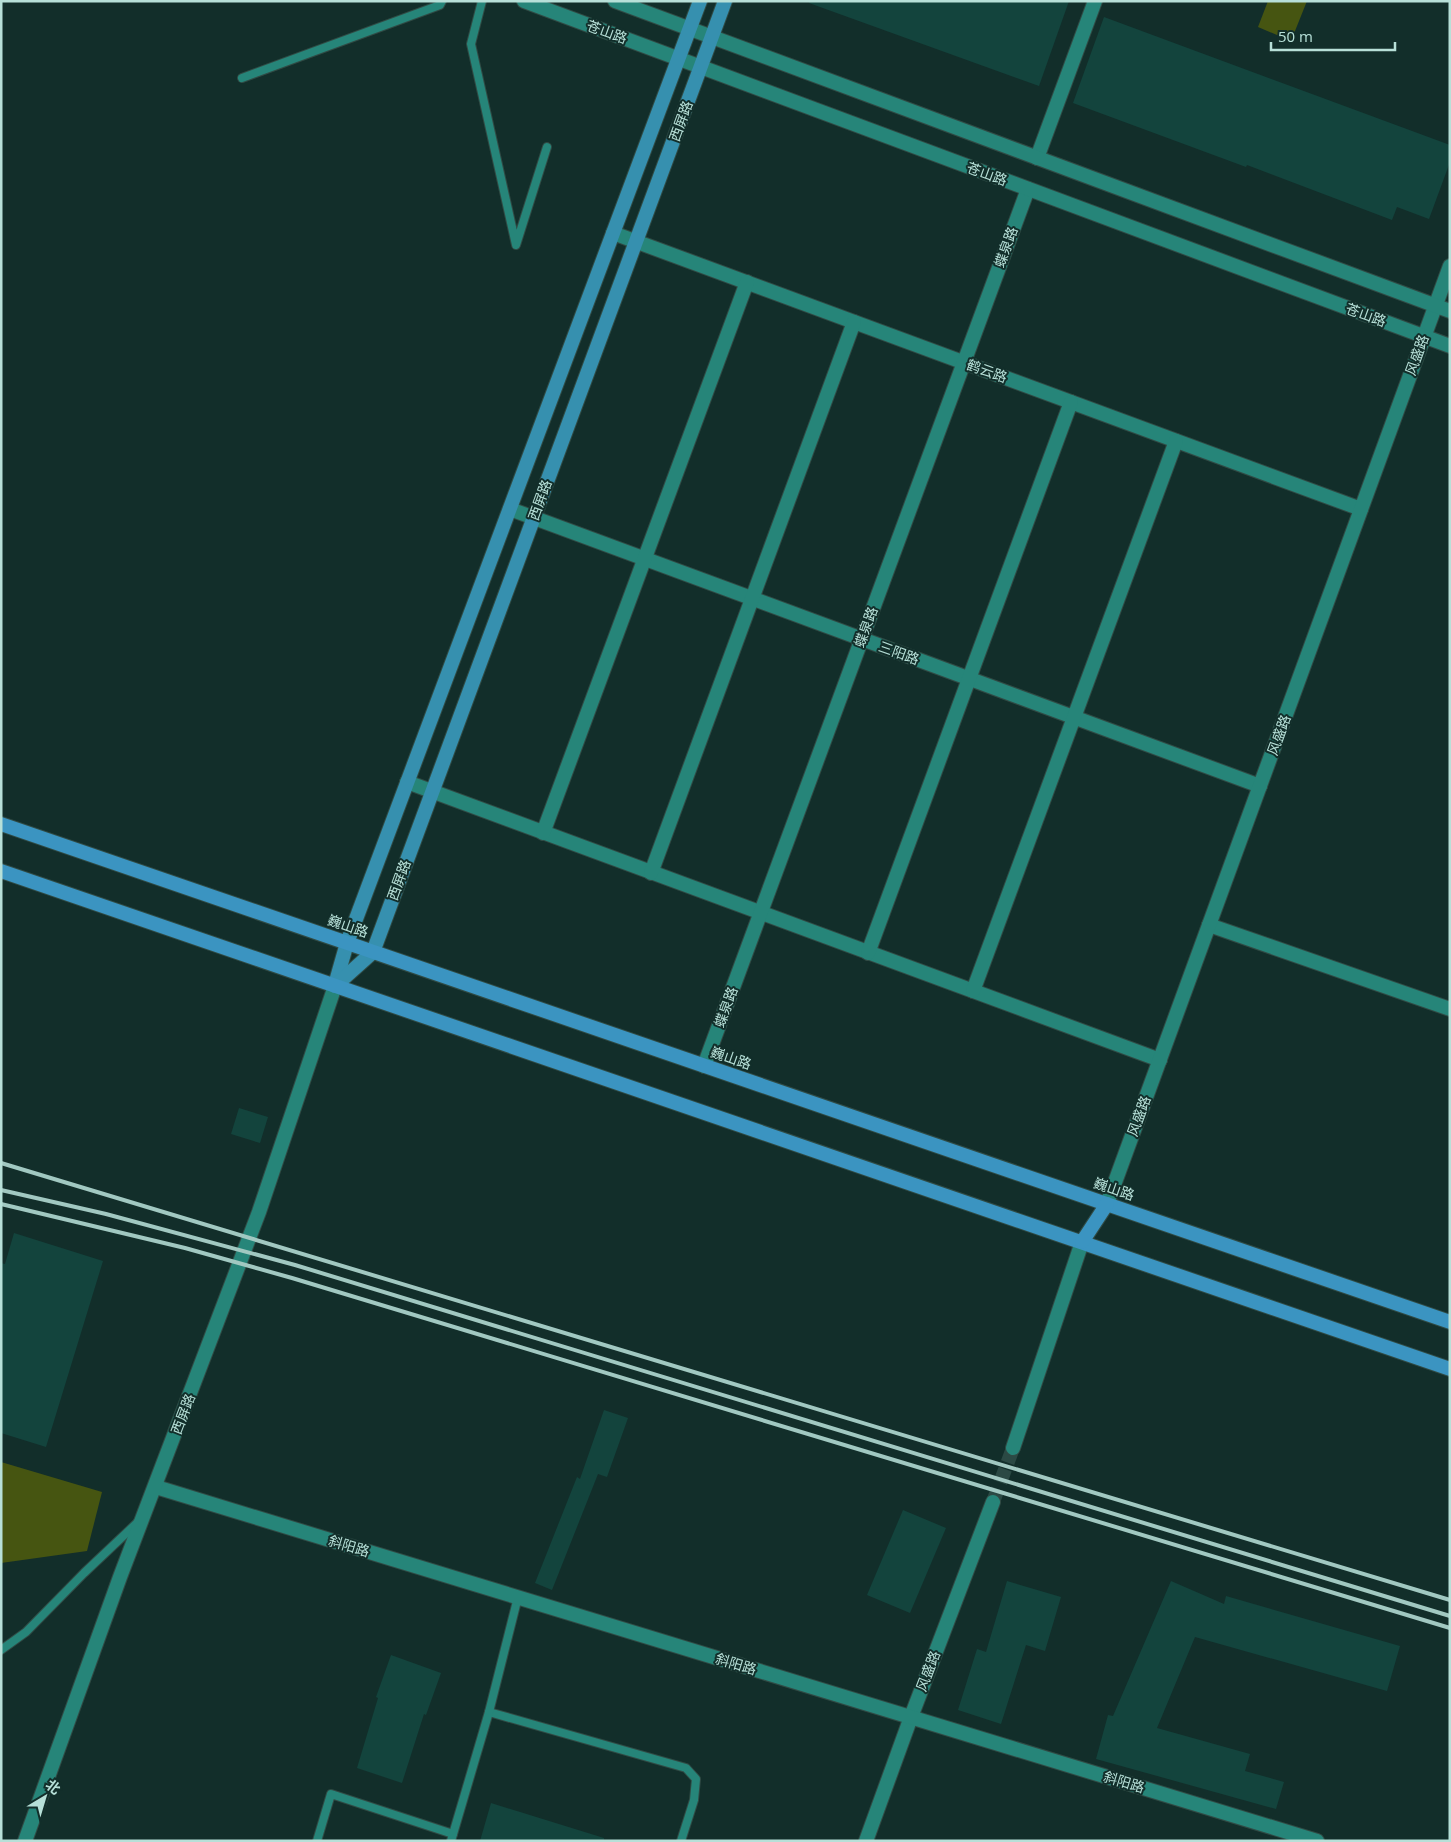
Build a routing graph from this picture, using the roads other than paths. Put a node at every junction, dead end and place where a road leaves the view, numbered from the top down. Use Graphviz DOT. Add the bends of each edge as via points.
graph roads {
  1 [pos="442,1"];
  2 [pos="482,1"];
  3 [pos="524,1"];
  4 [pos="615,1"];
  5 [pos="700,1"];
  6 [pos="725,1"];
  7 [pos="1095,1"];
  8 [pos="690,29"];
  9 [pos="712,37"];
  10 [pos="678,59"];
  11 [pos="701,67"];
  12 [pos="242,78"];
  13 [pos="547,147"];
  14 [pos="1037,158"];
  15 [pos="1028,189"];
  16 [pos="613,233"];
  17 [pos="636,241"];
  18 [pos="1450,266"];
  19 [pos="746,282"];
  20 [pos="1435,306"];
  21 [pos="1450,311"];
  22 [pos="854,322"];
  23 [pos="1424,336"];
  24 [pos="1450,346"];
  25 [pos="964,362"];
  26 [pos="1071,402"];
  27 [pos="1176,441"];
  28 [pos="510,509"];
  29 [pos="1361,509"];
  30 [pos="534,518"];
  31 [pos="644,559"];
  32 [pos="752,598"];
  33 [pos="862,639"];
  34 [pos="969,679"];
  35 [pos="1074,718"];
  36 [pos="407,782"];
  37 [pos="1260,786"];
  38 [pos="432,792"];
  39 [pos="1,824"];
  40 [pos="543,833"];
  41 [pos="1,871"];
  42 [pos="651,873"];
  43 [pos="760,913"];
  44 [pos="1209,925"];
  45 [pos="347,943"];
  46 [pos="373,952"];
  47 [pos="868,953"];
  48 [pos="335,986"];
  49 [pos="972,992"];
  50 [pos="1450,1009"];
  51 [pos="1160,1060"];
  52 [pos="704,1066"];
  53 [pos="1107,1204"];
  54 [pos="1082,1242"];
  55 [pos="1449,1318"];
  56 [pos="1450,1369"];
  57 [pos="1013,1448"];
  58 [pos="156,1487"];
  59 [pos="993,1502"];
  60 [pos="144,1517"];
  61 [pos="518,1597"];
  62 [pos="1,1650"];
  63 [pos="489,1712"];
  64 [pos="911,1717"];
  65 [pos="452,1837"];
  66 [pos="25,1841"];
  67 [pos="317,1841"];
  68 [pos="681,1841"];
  69 [pos="866,1841"];
  70 [pos="1317,1841"];
  1 -- 12 [label="lane" via="440,5"];
  2 -- 13 [label="lane" via="471,44 516,244"];
  3 -- 10 [label="street, 苍山路"];
  4 -- 8 [label="street"];
  5 -- 8 [label="main road, 西屏路"];
  6 -- 9 [label="main road, 西屏路"];
  7 -- 14 [label="street"];
  8 -- 9 [label="street"];
  8 -- 10 [label="main road, 西屏路"];
  9 -- 11 [label="main road, 西屏路"];
  9 -- 14 [label="street"];
  10 -- 11 [label="street, 苍山路"];
  10 -- 16 [label="main road, 西屏路"];
  11 -- 15 [label="street, 苍山路"];
  11 -- 17 [label="main road, 西屏路"];
  14 -- 20 [label="street"];
  15 -- 23 [label="street, 苍山路"];
  15 -- 25 [label="street, 蝶泉路"];
  16 -- 17 [label="street, 鹤云路"];
  16 -- 28 [label="main road, 西屏路"];
  17 -- 19 [label="street, 鹤云路"];
  17 -- 30 [label="main road, 西屏路"];
  18 -- 20 [label="street, 风盛路"];
  19 -- 22 [label="street, 鹤云路"];
  19 -- 31 [label="street"];
  20 -- 21 [label="street"];
  20 -- 23 [label="street, 风盛路"];
  22 -- 25 [label="street, 鹤云路"];
  22 -- 32 [label="street"];
  23 -- 24 [label="street, 苍山路"];
  23 -- 29 [label="street, 风盛路"];
  25 -- 26 [label="street, 鹤云路"];
  25 -- 33 [label="street, 蝶泉路"];
  26 -- 27 [label="street, 鹤云路"];
  26 -- 34 [label="street"];
  27 -- 29 [label="street, 鹤云路"];
  27 -- 35 [label="street"];
  28 -- 30 [label="street, 三阳路"];
  28 -- 36 [label="main road, 西屏路"];
  29 -- 37 [label="street, 风盛路"];
  30 -- 31 [label="street, 三阳路"];
  30 -- 38 [label="main road, 西屏路"];
  31 -- 32 [label="street, 三阳路"];
  31 -- 40 [label="street"];
  32 -- 33 [label="street, 三阳路"];
  32 -- 42 [label="street"];
  33 -- 34 [label="street, 三阳路"];
  33 -- 43 [label="street, 蝶泉路"];
  34 -- 35 [label="street, 三阳路"];
  34 -- 47 [label="street"];
  35 -- 37 [label="street, 三阳路"];
  35 -- 49 [label="street"];
  36 -- 38 [label="street"];
  36 -- 45 [label="main road, 西屏路"];
  37 -- 44 [label="street, 风盛路"];
  38 -- 40 [label="street"];
  38 -- 46 [label="main road, 西屏路"];
  39 -- 45 [label="highway, 巍山路"];
  40 -- 42 [label="street"];
  41 -- 48 [label="highway"];
  42 -- 43 [label="street"];
  43 -- 47 [label="street"];
  43 -- 52 [label="street, 蝶泉路"];
  44 -- 50 [label="street"];
  44 -- 51 [label="street, 风盛路"];
  45 -- 46 [label="highway, 巍山路"];
  45 -- 48 [label="main road, 西屏路"];
  46 -- 48 [label="main road, 西屏路"];
  46 -- 52 [label="highway, 巍山路"];
  47 -- 49 [label="street"];
  48 -- 54 [label="highway"];
  48 -- 58 [label="street, 西屏路" via="259,1212"];
  49 -- 51 [label="street"];
  51 -- 53 [label="street, 风盛路"];
  52 -- 53 [label="highway, 巍山路"];
  53 -- 54 [label="highway"];
  53 -- 55 [label="highway, 巍山路"];
  54 -- 56 [label="highway"];
  54 -- 57 [label="street"];
  58 -- 60 [label="street, 西屏路"];
  58 -- 61 [label="street, 斜阳路"];
  59 -- 64 [label="street, 风盛路"];
  60 -- 62 [label="lane" via="26,1632"];
  60 -- 66 [label="street, 西屏路"];
  61 -- 63 [label="lane"];
  61 -- 64 [label="street, 斜阳路"];
  63 -- 65 [label="lane"];
  63 -- 68 [label="lane" via="686,1768 696,1779 694,1800"];
  64 -- 69 [label="street, 风盛路"];
  64 -- 70 [label="street, 斜阳路"];
  65 -- 67 [label="lane" via="331,1794"];
}
